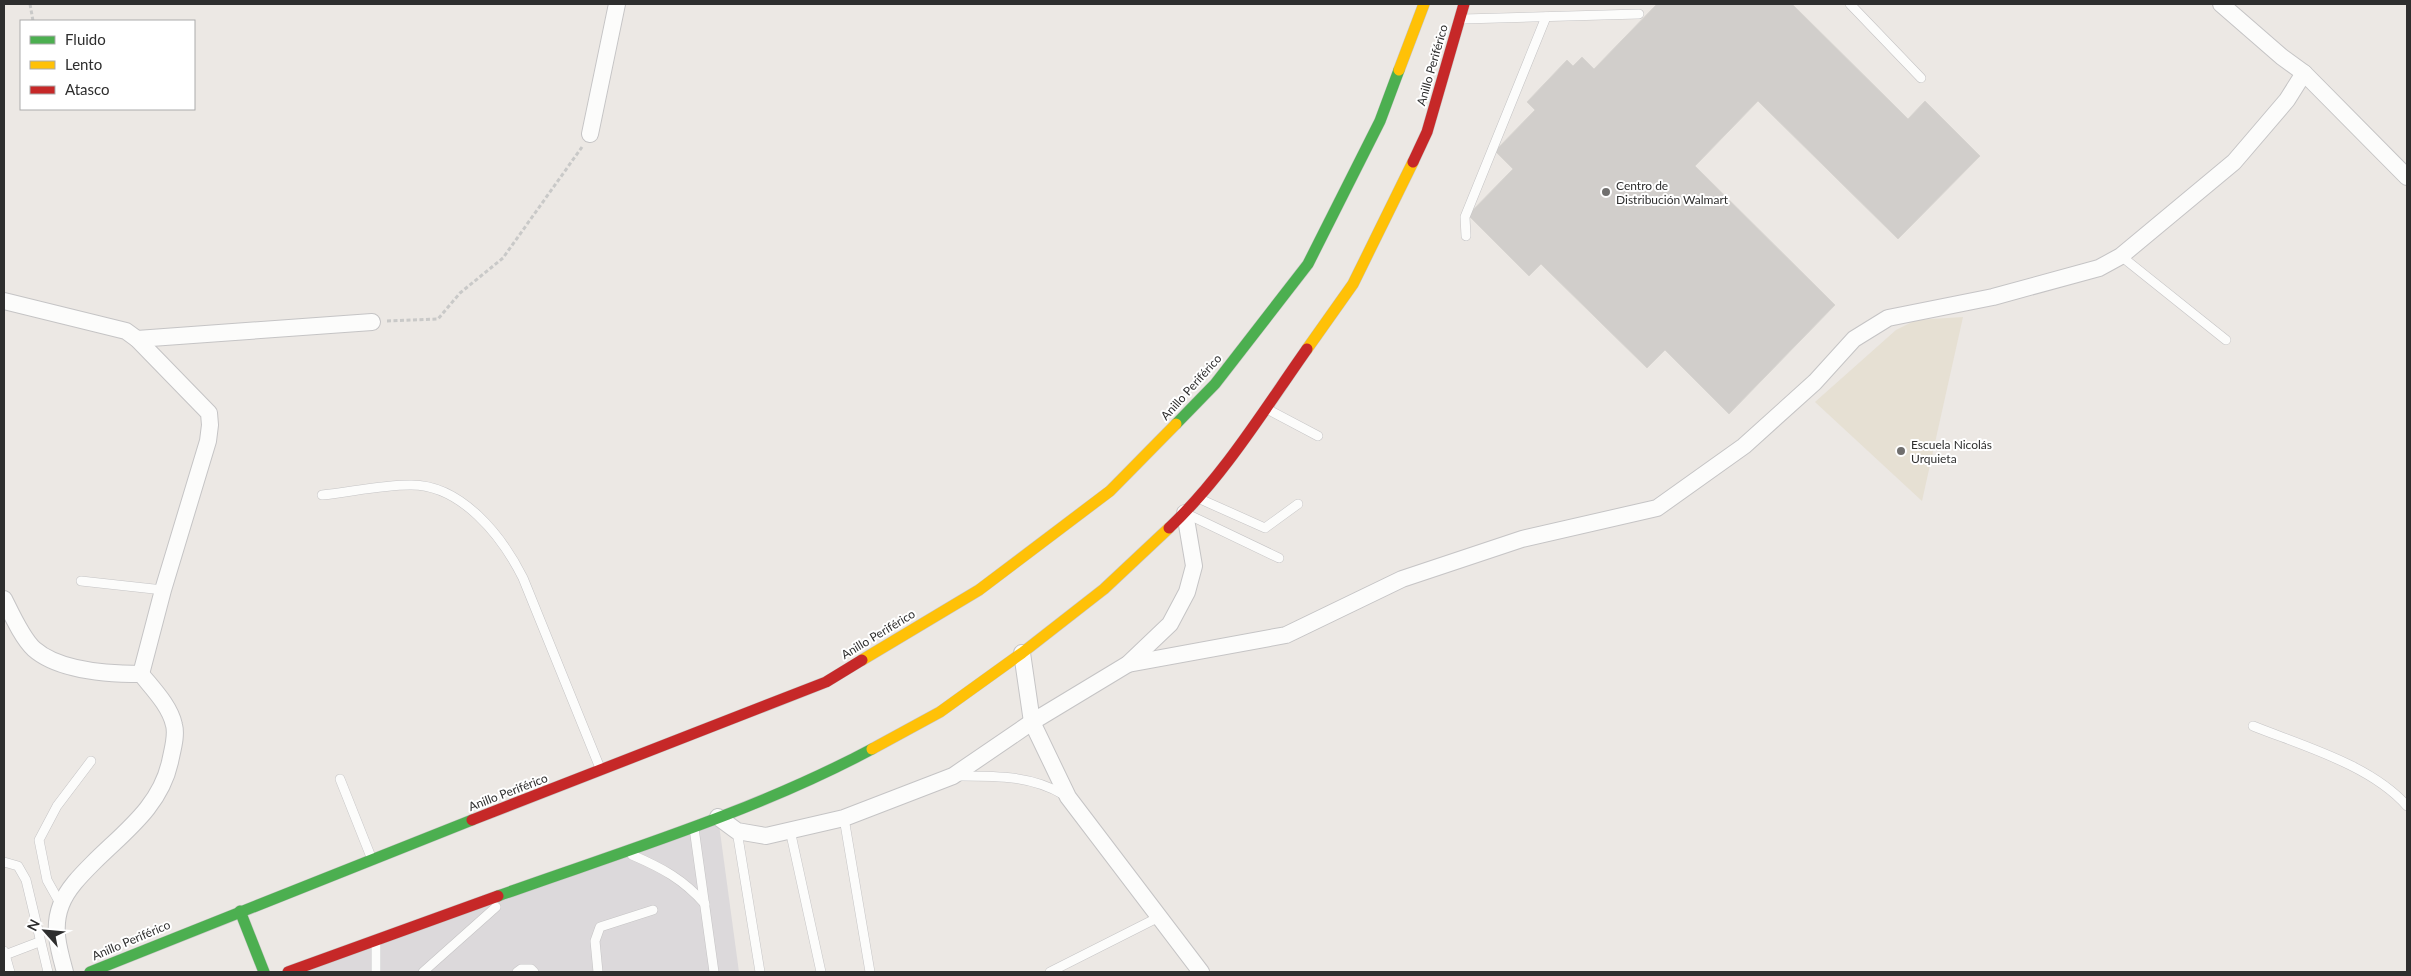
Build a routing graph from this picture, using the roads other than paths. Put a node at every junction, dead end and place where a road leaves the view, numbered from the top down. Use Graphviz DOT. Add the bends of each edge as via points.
graph roads {
  1 [pos="617,4"];
  2 [pos="1424,4"];
  3 [pos="1464,4"];
  4 [pos="1850,4"];
  5 [pos="2221,4"];
  6 [pos="1639,14"];
  7 [pos="1546,17"];
  8 [pos="1460,19"];
  9 [pos="2304,72"];
  10 [pos="1921,78"];
  11 [pos="590,134"];
  12 [pos="2407,176"];
  13 [pos="1466,236"];
  14 [pos="2121,256"];
  15 [pos="4,301"];
  16 [pos="372,322"];
  17 [pos="137,339"];
  18 [pos="2226,340"];
  19 [pos="1265,408"];
  20 [pos="1318,436"];
  21 [pos="322,495"];
  22 [pos="1197,498"];
  23 [pos="1298,504"];
  24 [pos="1185,513"];
  25 [pos="1279,558"];
  26 [pos="81,581"];
  27 [pos="163,590"];
  28 [pos="4,599"];
  29 [pos="1022,653"];
  30 [pos="1128,664"];
  31 [pos="141,674"];
  32 [pos="1032,722"];
  33 [pos="2253,726"];
  34 [pos="91,761"];
  35 [pos="602,770"];
  36 [pos="953,776"];
  37 [pos="340,778"];
  38 [pos="1068,797"];
  39 [pos="2407,806"];
  40 [pos="718,817"];
  41 [pos="844,818"];
  42 [pos="693,825"];
  43 [pos="790,830"];
  44 [pos="737,831"];
  45 [pos="622,851"];
  46 [pos="372,860"];
  47 [pos="4,862"];
  48 [pos="517,888"];
  49 [pos="61,905"];
  50 [pos="706,905"];
  51 [pos="654,910"];
  52 [pos="240,911"];
  53 [pos="1159,917"];
  54 [pos="376,940"];
  55 [pos="40,942"];
  56 [pos="4,953"];
  57 [pos="10,972"];
  58 [pos="48,972"];
  59 [pos="64,972"];
  60 [pos="90,972"];
  61 [pos="264,972"];
  62 [pos="288,972"];
  63 [pos="376,972"];
  64 [pos="423,972"];
  65 [pos="517,972"];
  66 [pos="534,972"];
  67 [pos="598,972"];
  68 [pos="714,972"];
  69 [pos="760,972"];
  70 [pos="821,972"];
  71 [pos="870,972"];
  72 [pos="1050,972"];
  73 [pos="1201,972"];
  1 -- 11 [label="street"];
  2 -- 35 [label="highway, Anillo Periférico" via="1380,121 1308,264 1215,384 1110,491 978,590 826,682"];
  3 -- 8 [label="highway, Anillo Periférico"];
  4 -- 10 [label="lane"];
  5 -- 9 [label="street"];
  6 -- 7 [label="lane"];
  7 -- 8 [label="lane"];
  7 -- 13 [label="lane" via="1465,218"];
  8 -- 19 [label="highway, Anillo Periférico" via="1427,132 1353,284"];
  9 -- 12 [label="street"];
  9 -- 14 [label="street" via="2287,100 2234,162"];
  14 -- 18 [label="lane"];
  14 -- 30 [label="street" via="2099,268 1993,297 1888,318 1854,339 1815,382 1744,446 1657,508 1522,540 1402,579 1286,635"];
  15 -- 17 [label="street" via="126,331"];
  16 -- 17 [label="street"];
  17 -- 27 [label="street" via="209,413 210,425 201,465"];
  19 -- 20 [label="lane"];
  19 -- 22 [label="highway, Anillo Periférico"];
  21 -- 35 [label="lane" via="410,485 435,488 454,495 484,523 509,551 523,578"];
  22 -- 23 [label="lane" via="1265,528"];
  22 -- 24 [label="highway, Anillo Periférico"];
  24 -- 25 [label="lane"];
  24 -- 29 [label="highway, Anillo Periférico" via="1104,589"];
  24 -- 30 [label="street" via="1194,566 1187,592 1170,624"];
  26 -- 27 [label="lane"];
  27 -- 31 [label="street"];
  28 -- 31 [label="street" via="33,648 58,664 118,674"];
  29 -- 32 [label="street"];
  29 -- 40 [label="highway, Anillo Periférico" via="940,712 831,771"];
  30 -- 32 [label="street"];
  31 -- 49 [label="street" via="163,702 174,725 167,774 149,808 81,875"];
  32 -- 36 [label="street"];
  32 -- 38 [label="street"];
  33 -- 39 [label="lane" via="2338,760 2371,777"];
  34 -- 49 [label="lane" via="58,806 39,840 47,880"];
  35 -- 46 [label="highway, Anillo Periférico"];
  36 -- 38 [label="lane" via="1012,777 1048,786"];
  36 -- 41 [label="street"];
  37 -- 46 [label="lane"];
  38 -- 53 [label="street"];
  40 -- 42 [label="highway, Anillo Periférico"];
  40 -- 44 [label="street"];
  41 -- 43 [label="street"];
  41 -- 71 [label="lane"];
  42 -- 45 [label="highway, Anillo Periférico"];
  42 -- 50 [label="lane"];
  43 -- 44 [label="street" via="766,836"];
  43 -- 70 [label="lane"];
  44 -- 69 [label="lane"];
  45 -- 48 [label="highway, Anillo Periférico"];
  45 -- 50 [label="lane" via="658,866 683,882"];
  46 -- 52 [label="highway, Anillo Periférico"];
  47 -- 55 [label="lane" via="18,866 26,880"];
  48 -- 54 [label="highway, Anillo Periférico"];
  48 -- 64 [label="lane"];
  49 -- 59 [label="street" via="56,937"];
  50 -- 68 [label="lane"];
  51 -- 67 [label="lane" via="600,927 595,941"];
  52 -- 60 [label="highway, Anillo Periférico"];
  52 -- 61 [label="highway"];
  53 -- 72 [label="lane"];
  53 -- 73 [label="street"];
  54 -- 62 [label="highway, Anillo Periférico"];
  54 -- 63 [label="lane"];
  55 -- 56 [label="lane"];
  55 -- 58 [label="lane"];
  56 -- 57 [label="lane"];
  65 -- 66 [label="lane" via="521,969"];
}
